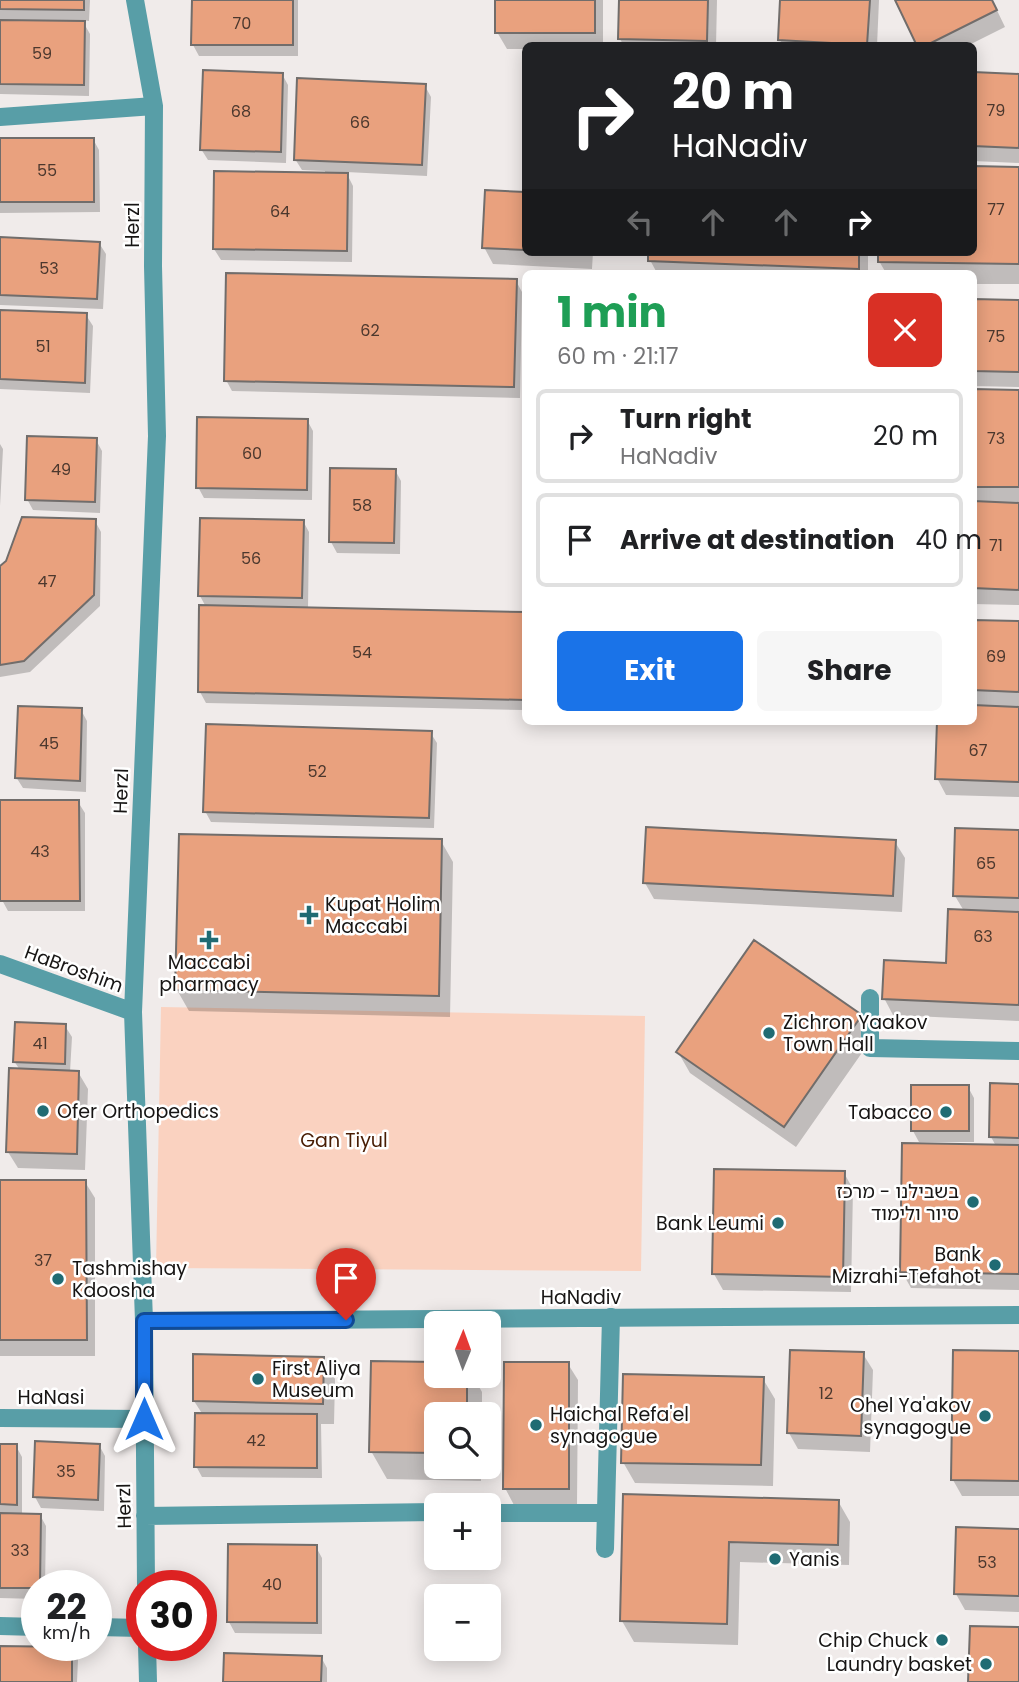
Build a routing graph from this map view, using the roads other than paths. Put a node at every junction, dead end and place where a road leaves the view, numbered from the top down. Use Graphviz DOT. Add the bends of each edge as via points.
graph roads {
  1 [pos="135,0"];
  2 [pos="154,106"];
  3 [pos="0,117"];
  4 [pos="0,964"];
  5 [pos="870,998"];
  6 [pos="134,1012"];
  7 [pos="1019,1051"];
  8 [pos="1019,1315"];
  9 [pos="611,1317"];
  10 [pos="144,1321"];
  11 [pos="0,1418"];
  12 [pos="144,1419"];
  13 [pos="424,1512"];
  14 [pos="501,1513"];
  15 [pos="605,1513"];
  16 [pos="145,1516"];
  17 [pos="605,1549"];
  18 [pos="146,1570"];
  19 [pos="0,1626"];
  20 [pos="21,1627"];
  21 [pos="147,1661"];
  22 [pos="148,1682"];
  1 -- 2 [label="street, Herzl"];
  2 -- 3 [label="street"];
  2 -- 6 [label="street, Herzl" via="157,436"];
  4 -- 6 [label="street, HaBroshim"];
  5 -- 7 [label="street" via="870,1048"];
  6 -- 10 [label="street, Herzl"];
  8 -- 9 [label="street, HaNadiv"];
  9 -- 10 [label="street, HaNadiv"];
  9 -- 15 [label="street"];
  10 -- 12 [label="street, Herzl"];
  11 -- 12 [label="street, HaNasi"];
  12 -- 16 [label="street, Herzl"];
  13 -- 16 [label="street"];
  14 -- 15 [label="street"];
  15 -- 17 [label="street"];
  16 -- 18 [label="street, Herzl"];
  19 -- 20 [label="street"];
  21 -- 22 [label="street"];
}
